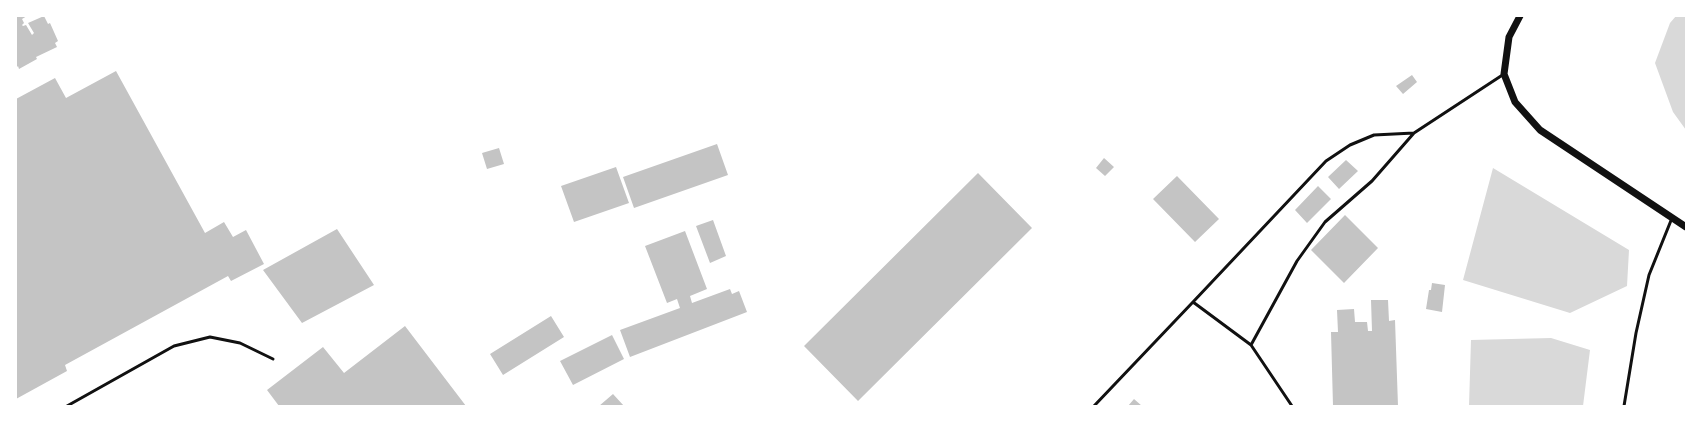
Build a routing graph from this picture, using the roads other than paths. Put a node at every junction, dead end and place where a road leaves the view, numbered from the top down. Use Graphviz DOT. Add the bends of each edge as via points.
graph roads {
  1 [pos="1520,16"];
  2 [pos="1504,74"];
  3 [pos="1414,133"];
  4 [pos="1672,218"];
  5 [pos="1686,227"];
  6 [pos="1193,302"];
  7 [pos="1251,345"];
  8 [pos="273,359"];
  9 [pos="67,406"];
  10 [pos="1094,406"];
  11 [pos="1292,406"];
  12 [pos="1624,406"];
  1 -- 2 [label="street" via="1509,37"];
  2 -- 3 [label="lane"];
  2 -- 4 [label="street" via="1515,102 1540,130"];
  3 -- 6 [label="lane" via="1374,135 1350,145 1326,161"];
  3 -- 7 [label="lane" via="1372,181 1325,222 1297,261"];
  4 -- 5 [label="street"];
  4 -- 12 [label="lane" via="1649,275 1636,332"];
  6 -- 7 [label="lane"];
  6 -- 10 [label="lane"];
  7 -- 11 [label="lane"];
  8 -- 9 [label="lane" via="240,343 210,337 174,346"];
}
